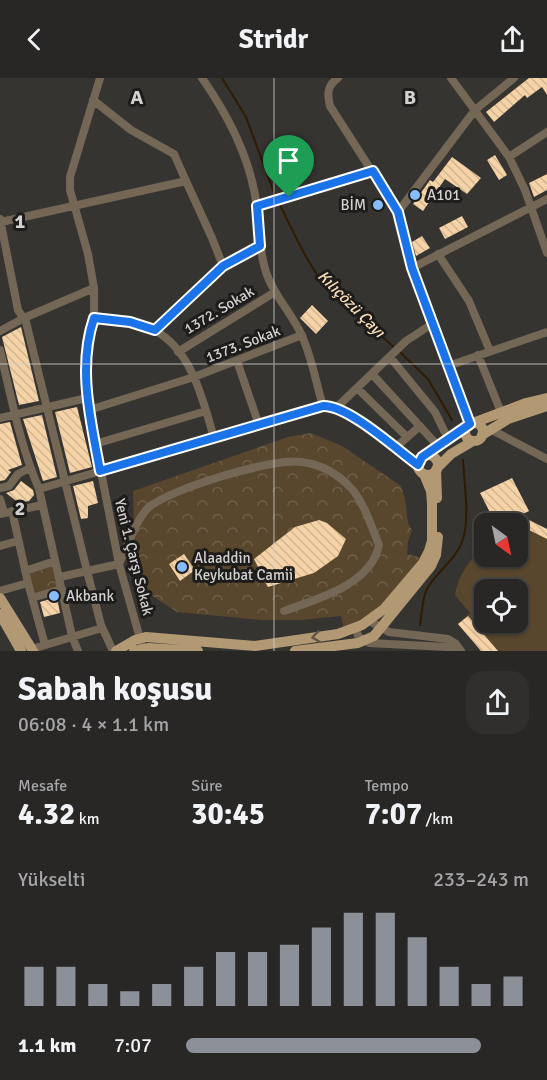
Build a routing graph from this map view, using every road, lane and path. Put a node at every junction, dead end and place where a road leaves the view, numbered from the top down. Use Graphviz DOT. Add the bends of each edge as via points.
graph roads {
  1 [pos="100,78"];
  2 [pos="202,78"];
  3 [pos="338,78"];
  4 [pos="452,78"];
  5 [pos="514,78"];
  6 [pos="93,100"];
  7 [pos="475,110"];
  8 [pos="547,132"];
  9 [pos="508,157"];
  10 [pos="373,171"];
  11 [pos="186,182"];
  12 [pos="547,199"];
  13 [pos="75,205"];
  14 [pos="257,206"];
  15 [pos="530,207"];
  16 [pos="398,212"];
  17 [pos="0,220"];
  18 [pos="260,246"];
  19 [pos="547,253"];
  20 [pos="438,254"];
  21 [pos="223,266"];
  22 [pos="412,268"];
  23 [pos="94,288"];
  24 [pos="275,292"];
  25 [pos="24,318"];
  26 [pos="94,318"];
  27 [pos="432,324"];
  28 [pos="155,330"];
  29 [pos="0,331"];
  30 [pos="547,332"];
  31 [pos="302,335"];
  32 [pos="0,350"];
  33 [pos="490,351"];
  34 [pos="178,352"];
  35 [pos="478,355"];
  36 [pos="390,357"];
  37 [pos="237,361"];
  38 [pos="448,366"];
  39 [pos="372,374"];
  40 [pos="194,377"];
  41 [pos="357,388"];
  42 [pos="87,398"];
  43 [pos="547,398"];
  44 [pos="547,405"];
  45 [pos="323,406"];
  46 [pos="47,408"];
  47 [pos="336,408"];
  48 [pos="89,410"];
  49 [pos="206,411"];
  50 [pos="501,412"];
  51 [pos="15,415"];
  52 [pos="0,418"];
  53 [pos="258,425"];
  54 [pos="470,425"];
  55 [pos="420,426"];
  56 [pos="481,435"];
  57 [pos="407,437"];
  58 [pos="214,438"];
  59 [pos="448,439"];
  60 [pos="95,444"];
  61 [pos="438,446"];
  62 [pos="394,448"];
  63 [pos="547,459"];
  64 [pos="420,461"];
  65 [pos="30,468"];
  66 [pos="436,469"];
  67 [pos="100,471"];
  68 [pos="424,474"];
  69 [pos="64,482"];
  70 [pos="0,488"];
  71 [pos="39,489"];
  72 [pos="0,499"];
  73 [pos="42,505"];
  74 [pos="5,513"];
  75 [pos="18,542"];
  76 [pos="0,546"];
  77 [pos="55,561"];
  78 [pos="119,564"];
  79 [pos="25,570"];
  80 [pos="87,571"];
  81 [pos="60,577"];
  82 [pos="28,583"];
  83 [pos="62,589"];
  84 [pos="0,591"];
  85 [pos="0,598"];
  86 [pos="32,598"];
  87 [pos="284,611"];
  88 [pos="0,614"];
  89 [pos="368,621"];
  90 [pos="381,627"];
  91 [pos="102,628"];
  92 [pos="356,628"];
  93 [pos="72,636"];
  94 [pos="45,645"];
  95 [pos="373,645"];
  96 [pos="140,647"];
  97 [pos="29,650"];
  98 [pos="78,651"];
  99 [pos="114,651"];
  100 [pos="198,651"];
  101 [pos="295,651"];
  102 [pos="453,651"];
  103 [pos="461,651"];
  1 -- 6 [label="street, Yeni 1. Çarşı Sokak"];
  2 -- 14 [label="street" via="229,122 250,175"];
  3 -- 10 [label="street" via="327,93 330,106"];
  4 -- 7 [label="street"];
  5 -- 7 [label="street"];
  6 -- 11 [label="street" via="131,130 174,154"];
  6 -- 13 [label="street, Yeni 1. Çarşı Sokak" via="70,177"];
  7 -- 9 [label="street"];
  7 -- 16 [label="street"];
  8 -- 9 [label="street"];
  9 -- 15 [label="street"];
  10 -- 14 [label="street"];
  10 -- 16 [label="street"];
  11 -- 13 [label="street"];
  11 -- 21 [label="street"];
  12 -- 15 [label="street"];
  13 -- 17 [label="street"];
  13 -- 23 [label="street, Yeni 1. Çarşı Sokak"];
  14 -- 18 [label="street"];
  15 -- 19 [label="street"];
  15 -- 20 [label="street"];
  16 -- 22 [label="street"];
  17 -- 25 [label="street" via="18,310"];
  18 -- 21 [label="street"];
  18 -- 24 [label="street"];
  20 -- 22 [label="street"];
  20 -- 33 [label="street" via="469,301"];
  21 -- 28 [label="street"];
  22 -- 27 [label="street"];
  23 -- 25 [label="street"];
  23 -- 26 [label="street, Yeni 1. Çarşı Sokak"];
  24 -- 31 [label="street"];
  24 -- 34 [label="street, 1372. Sokak"];
  25 -- 29 [label="street"];
  25 -- 46 [label="street"];
  26 -- 28 [label="street" via="130,322"];
  26 -- 42 [label="street, Yeni 1. Çarşı Sokak" via="87,342"];
  27 -- 36 [label="street"];
  27 -- 38 [label="street"];
  28 -- 34 [label="street"];
  30 -- 33 [label="street"];
  31 -- 37 [label="street, 1373. Sokak"];
  31 -- 45 [label="street"];
  32 -- 51 [label="street"];
  33 -- 35 [label="street"];
  34 -- 40 [label="street"];
  35 -- 38 [label="street"];
  35 -- 50 [label="street"];
  36 -- 39 [label="street"];
  36 -- 59 [label="street" via="435,412"];
  37 -- 40 [label="street, 1373. Sokak"];
  37 -- 53 [label="street"];
  38 -- 54 [label="street"];
  39 -- 41 [label="street"];
  39 -- 55 [label="street"];
  40 -- 48 [label="street, 1373. Sokak"];
  40 -- 49 [label="street"];
  41 -- 47 [label="street"];
  41 -- 57 [label="street"];
  42 -- 46 [label="street"];
  42 -- 48 [label="street, Yeni 1. Çarşı Sokak"];
  43 -- 50 [label="main road"];
  44 -- 56 [label="main road"];
  45 -- 47 [label="street"];
  45 -- 53 [label="street"];
  46 -- 51 [label="street"];
  46 -- 69 [label="street"];
  47 -- 62 [label="street"];
  48 -- 60 [label="street, Yeni 1. Çarşı Sokak"];
  49 -- 58 [label="street"];
  49 -- 60 [label="street"];
  50 -- 54 [label="main road"];
  51 -- 52 [label="street"];
  51 -- 65 [label="street"];
  53 -- 58 [label="street"];
  54 -- 56 [label="main road" via="480,427"];
  54 -- 59 [label="main road"];
  55 -- 57 [label="street"];
  55 -- 61 [label="street"];
  56 -- 63 [label="street"];
  56 -- 66 [label="main road" via="444,459"];
  57 -- 62 [label="street"];
  58 -- 67 [label="street"];
  59 -- 61 [label="main road"];
  60 -- 67 [label="street, Yeni 1. Çarşı Sokak"];
  61 -- 64 [label="main road"];
  62 -- 64 [label="street"];
  64 -- 66 [label="main road" via="433,457"];
  64 -- 68 [label="main road" via="419,470"];
  65 -- 70 [label="street" via="18,474 9,486"];
  65 -- 71 [label="street"];
  66 -- 68 [label="main road"];
  66 -- 90 [label="main road" via="436,555"];
  67 -- 69 [label="street"];
  67 -- 78 [label="street, Yeni 1. Çarşı Sokak"];
  68 -- 89 [label="main road" via="432,503 429,551 384,609"];
  69 -- 71 [label="street"];
  69 -- 80 [label="street"];
  71 -- 73 [label="street"];
  72 -- 74 [label="street"];
  73 -- 74 [label="street"];
  73 -- 77 [label="street"];
  74 -- 75 [label="street"];
  75 -- 76 [label="street"];
  75 -- 79 [label="street"];
  77 -- 79 [label="street"];
  77 -- 81 [label="street"];
  78 -- 80 [label="street"];
  78 -- 87 [label="street" via="143,513 151,505 228,474 272,464 318,465 351,488 379,545 358,577 345,588"];
  78 -- 96 [label="street, Yeni 1. Çarşı Sokak"];
  79 -- 82 [label="street"];
  80 -- 81 [label="street"];
  80 -- 91 [label="street"];
  81 -- 83 [label="street"];
  82 -- 84 [label="street"];
  82 -- 86 [label="street"];
  83 -- 86 [label="street"];
  83 -- 93 [label="street"];
  85 -- 97 [label="main road"];
  86 -- 94 [label="street"];
  88 -- 97 [label="main road"];
  89 -- 90 [label="street"];
  89 -- 92 [label="main road"];
  90 -- 95 [label="main road"];
  90 -- 103 [label="street" via="389,632 448,639"];
  91 -- 93 [label="street"];
  91 -- 99 [label="street"];
  92 -- 95 [label="street" via="358,636"];
  92 -- 96 [label="main road, one-way" via="255,646"];
  93 -- 94 [label="street"];
  93 -- 98 [label="street"];
  94 -- 97 [label="street"];
  95 -- 101 [label="main road" via="358,643"];
  95 -- 102 [label="street" via="447,647"];
  96 -- 99 [label="main road"];
  96 -- 100 [label="main road"];
}
